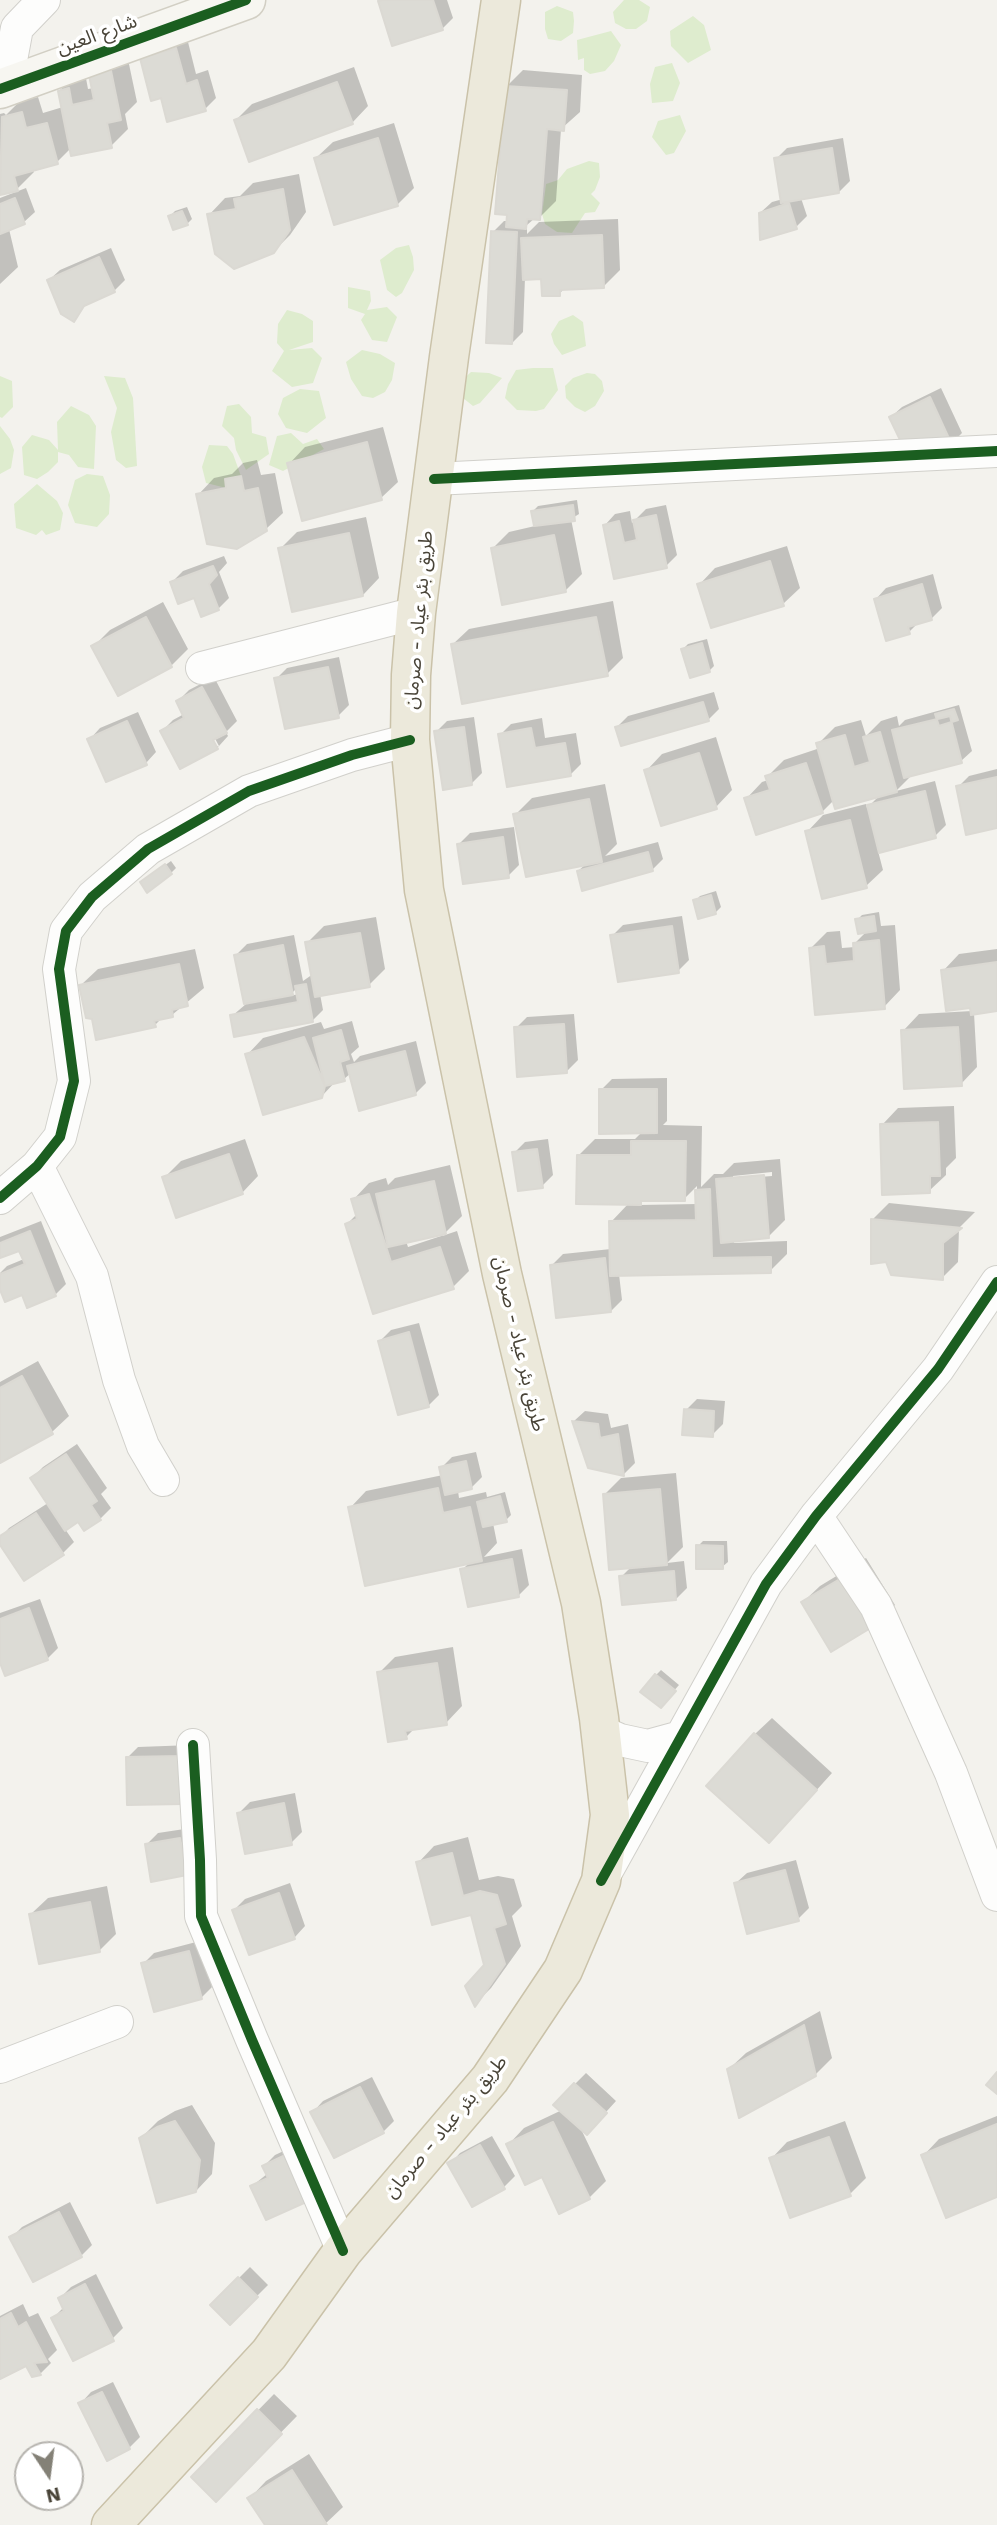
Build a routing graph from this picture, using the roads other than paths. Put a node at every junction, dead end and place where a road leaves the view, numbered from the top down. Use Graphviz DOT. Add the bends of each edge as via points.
graph roads {
  1 [pos="44,0"];
  2 [pos="246,0"];
  3 [pos="501,0"];
  4 [pos="3,88"];
  5 [pos="997,451"];
  6 [pos="434,479"];
  7 [pos="416,612"];
  8 [pos="202,668"];
  9 [pos="410,740"];
  10 [pos="37,1166"];
  11 [pos="0,1198"];
  12 [pos="997,1282"];
  13 [pos="163,1480"];
  14 [pos="816,1516"];
  15 [pos="600,1731"];
  16 [pos="681,1737"];
  17 [pos="193,1745"];
  18 [pos="601,1881"];
  19 [pos="997,1895"];
  20 [pos="117,2022"];
  21 [pos="0,2067"];
  22 [pos="342,2251"];
  23 [pos="111,2525"];
  1 -- 4 [label="street" via="17,28"];
  2 -- 4 [label="street, شارع العين"];
  3 -- 6 [label="highway, طريق بئر عياد - صرمان"];
  5 -- 6 [label="street"];
  6 -- 7 [label="highway, طريق بئر عياد - صرمان"];
  7 -- 8 [label="street"];
  7 -- 9 [label="highway, طريق بئر عياد - صرمان"];
  9 -- 10 [label="street" via="249,791 148,849 92,897 66,931 59,969 74,1082 60,1137"];
  9 -- 15 [label="highway, طريق بئر عياد - صرمان" via="424,890 502,1275 581,1603"];
  10 -- 11 [label="street"];
  10 -- 13 [label="street" via="92,1276 119,1380 143,1446"];
  12 -- 14 [label="street" via="938,1369"];
  14 -- 16 [label="street" via="766,1584"];
  14 -- 19 [label="street" via="876,1606 951,1773"];
  15 -- 16 [label="street" via="648,1746"];
  15 -- 18 [label="highway, طريق بئر عياد - صرمان" via="610,1815"];
  16 -- 18 [label="street"];
  17 -- 22 [label="street" via="201,1916"];
  18 -- 22 [label="highway, طريق بئر عياد - صرمان" via="563,1970 491,2079"];
  20 -- 21 [label="street"];
  22 -- 23 [label="highway, طريق بئر عياد - صرمان" via="269,2354"];
}
